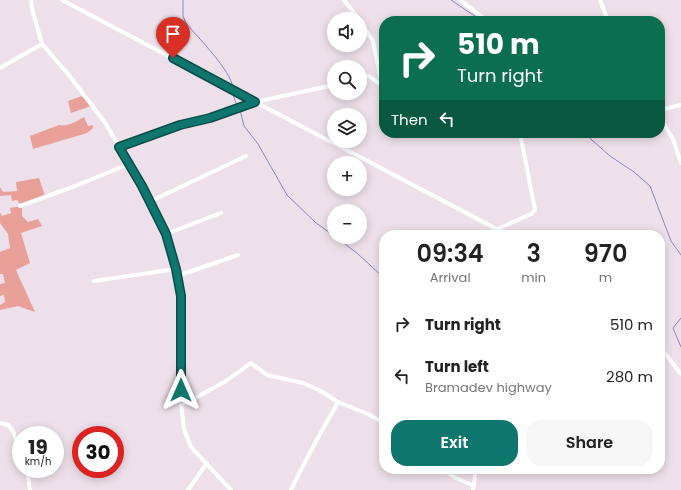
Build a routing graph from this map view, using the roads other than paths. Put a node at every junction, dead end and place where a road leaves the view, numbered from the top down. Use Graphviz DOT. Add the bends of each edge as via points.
graph roads {
  1 [pos="31,0"];
  2 [pos="62,0"];
  3 [pos="344,0"];
  4 [pos="460,0"];
  5 [pos="600,0"];
  6 [pos="353,12"];
  7 [pos="481,16"];
  8 [pos="606,16"];
  9 [pos="367,32"];
  10 [pos="42,44"];
  11 [pos="0,68"];
  12 [pos="379,69"];
  13 [pos="367,76"];
  14 [pos="379,84"];
  15 [pos="327,87"];
  16 [pos="255,102"];
  17 [pos="681,105"];
  18 [pos="665,109"];
  19 [pos="665,126"];
  20 [pos="521,138"];
  21 [pos="119,147"];
  22 [pos="246,156"];
  23 [pos="681,163"];
  24 [pos="128,164"];
  25 [pos="150,202"];
  26 [pos="20,206"];
  27 [pos="221,213"];
  28 [pos="497,230"];
  29 [pos="166,234"];
  30 [pos="238,256"];
  31 [pos="176,269"];
  32 [pos="177,276"];
  33 [pos="94,281"];
  34 [pos="665,353"];
  35 [pos="681,374"];
  36 [pos="338,402"];
  37 [pos="181,404"];
  38 [pos="379,420"];
  39 [pos="0,423"];
  40 [pos="12,430"];
  41 [pos="207,463"];
  42 [pos="450,474"];
  43 [pos="475,474"];
  44 [pos="28,478"];
  45 [pos="473,488"];
  46 [pos="30,490"];
  47 [pos="188,490"];
  48 [pos="231,490"];
  49 [pos="291,490"];
  1 -- 10 [label="street"];
  2 -- 16 [label="street"];
  3 -- 6 [label="street"];
  4 -- 7 [label="street"];
  5 -- 8 [label="street"];
  9 -- 12 [label="street" via="373,41"];
  10 -- 11 [label="street"];
  10 -- 21 [label="street" via="106,124"];
  13 -- 14 [label="street"];
  15 -- 16 [label="street"];
  16 -- 21 [label="street"];
  16 -- 28 [label="street"];
  17 -- 18 [label="street"];
  19 -- 23 [label="street" via="673,138"];
  20 -- 28 [label="street" via="535,210"];
  21 -- 24 [label="street"];
  22 -- 25 [label="street"];
  24 -- 25 [label="street"];
  24 -- 26 [label="street"];
  25 -- 29 [label="street"];
  27 -- 29 [label="street"];
  29 -- 31 [label="street"];
  30 -- 32 [label="street"];
  31 -- 32 [label="street"];
  31 -- 33 [label="street"];
  32 -- 37 [label="street" via="181,296"];
  34 -- 35 [label="street"];
  36 -- 37 [label="street" via="303,383 267,375 251,363 226,381"];
  36 -- 38 [label="street"];
  36 -- 49 [label="street"];
  37 -- 41 [label="street" via="184,429 191,448"];
  39 -- 40 [label="street" via="8,425"];
  41 -- 47 [label="street"];
  41 -- 48 [label="street"];
  42 -- 45 [label="street"];
  43 -- 45 [label="street"];
  44 -- 46 [label="street"];
}
